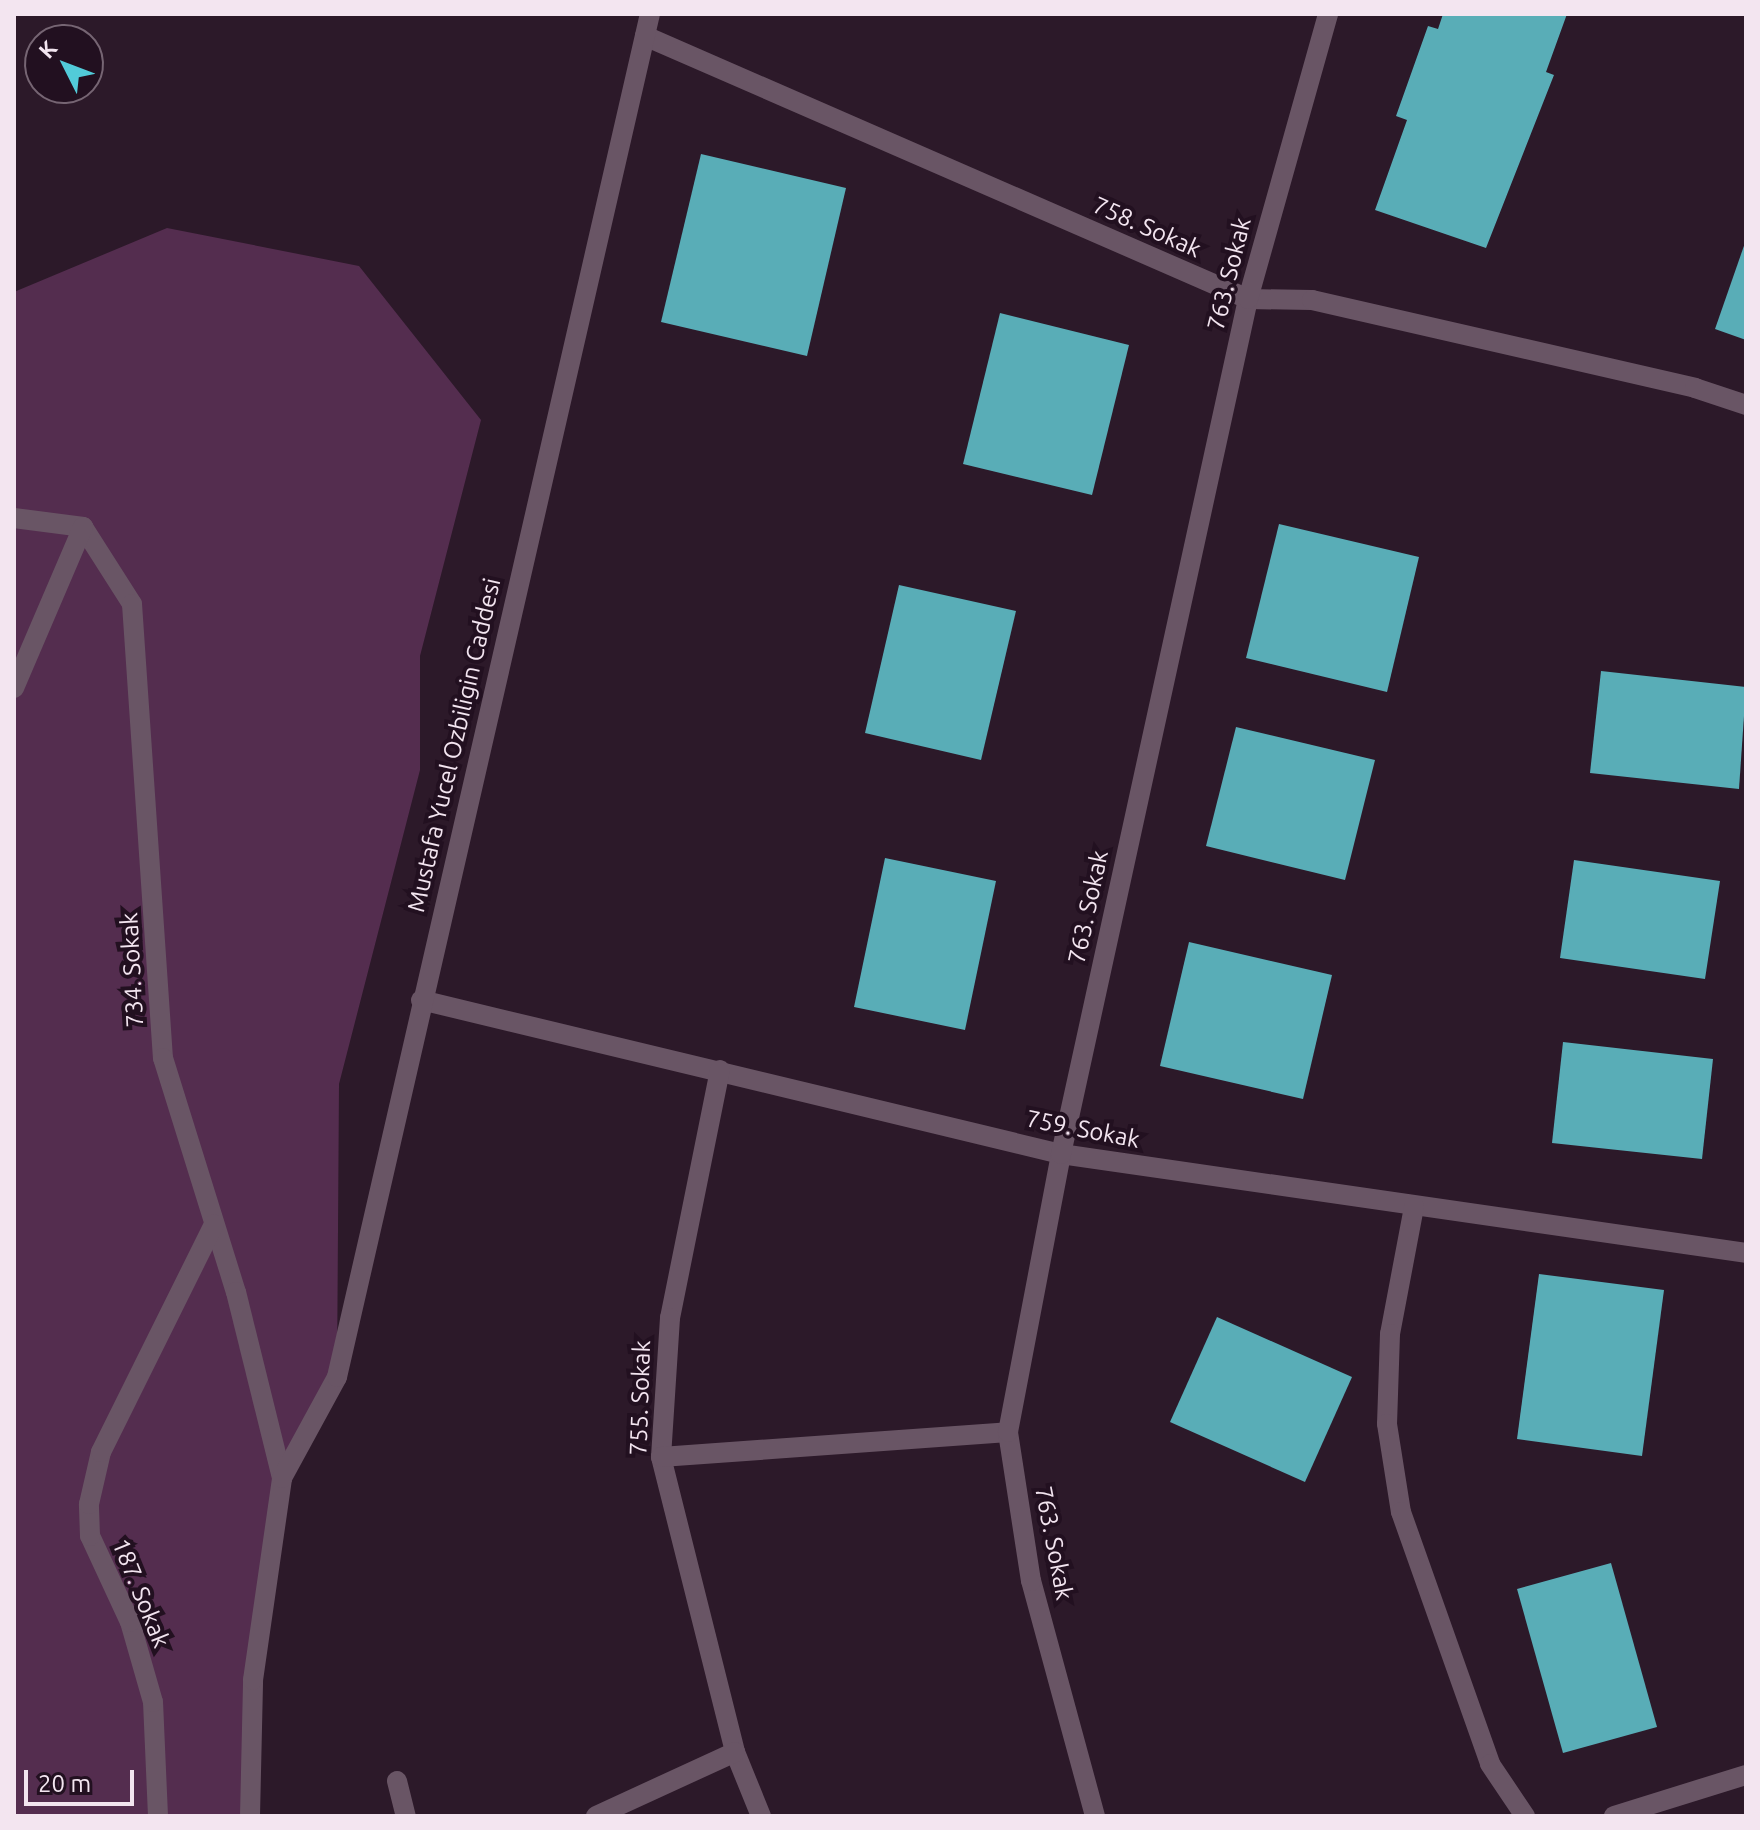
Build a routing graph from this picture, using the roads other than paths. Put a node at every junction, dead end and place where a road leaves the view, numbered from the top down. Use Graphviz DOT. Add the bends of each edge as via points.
graph roads {
  1 [pos="650,14"];
  2 [pos="1328,14"];
  3 [pos="645,36"];
  4 [pos="1248,299"];
  5 [pos="1746,405"];
  6 [pos="14,518"];
  7 [pos="83,527"];
  8 [pos="14,688"];
  9 [pos="421,1000"];
  10 [pos="720,1070"];
  11 [pos="1061,1154"];
  12 [pos="1414,1207"];
  13 [pos="214,1224"];
  14 [pos="1746,1253"];
  15 [pos="1008,1432"];
  16 [pos="661,1457"];
  17 [pos="282,1478"];
  18 [pos="735,1752"];
  19 [pos="1746,1775"];
  20 [pos="397,1781"];
  21 [pos="158,1816"];
  22 [pos="250,1816"];
  23 [pos="406,1816"];
  24 [pos="596,1816"];
  25 [pos="761,1816"];
  26 [pos="1095,1816"];
  27 [pos="1525,1816"];
  28 [pos="1614,1816"];
  1 -- 3 [label="street, Mustafa Yucel Ozbiligin Caddesi"];
  2 -- 4 [label="street, 763. Sokak"];
  3 -- 4 [label="street, 758. Sokak"];
  3 -- 9 [label="street, Mustafa Yucel Ozbiligin Caddesi"];
  4 -- 5 [label="street, 758. Sokak" via="1326,303 1695,388"];
  4 -- 11 [label="street, 763. Sokak"];
  6 -- 7 [label="street"];
  7 -- 8 [label="street"];
  7 -- 13 [label="street, 734. Sokak" via="132,604 163,1058"];
  9 -- 10 [label="street, 759. Sokak"];
  9 -- 17 [label="street, Mustafa Yucel Ozbiligin Caddesi" via="337,1377"];
  10 -- 11 [label="street, 759. Sokak"];
  10 -- 16 [label="street, 755. Sokak" via="670,1318"];
  11 -- 12 [label="street, 759. Sokak"];
  11 -- 15 [label="street, 763. Sokak"];
  12 -- 14 [label="street, 759. Sokak"];
  12 -- 27 [label="street" via="1390,1334 1387,1424 1401,1512 1490,1764"];
  13 -- 17 [label="street, 734. Sokak"];
  13 -- 21 [label="street, 187. Sokak" via="101,1452 89,1504 90,1536 130,1622 153,1702"];
  15 -- 16 [label="street"];
  15 -- 26 [label="street, 763. Sokak" via="1031,1581"];
  16 -- 18 [label="street, 755. Sokak"];
  17 -- 22 [label="street" via="253,1680"];
  18 -- 24 [label="street"];
  18 -- 25 [label="street, 755. Sokak"];
  19 -- 28 [label="street"];
  20 -- 23 [label="street"];
}
